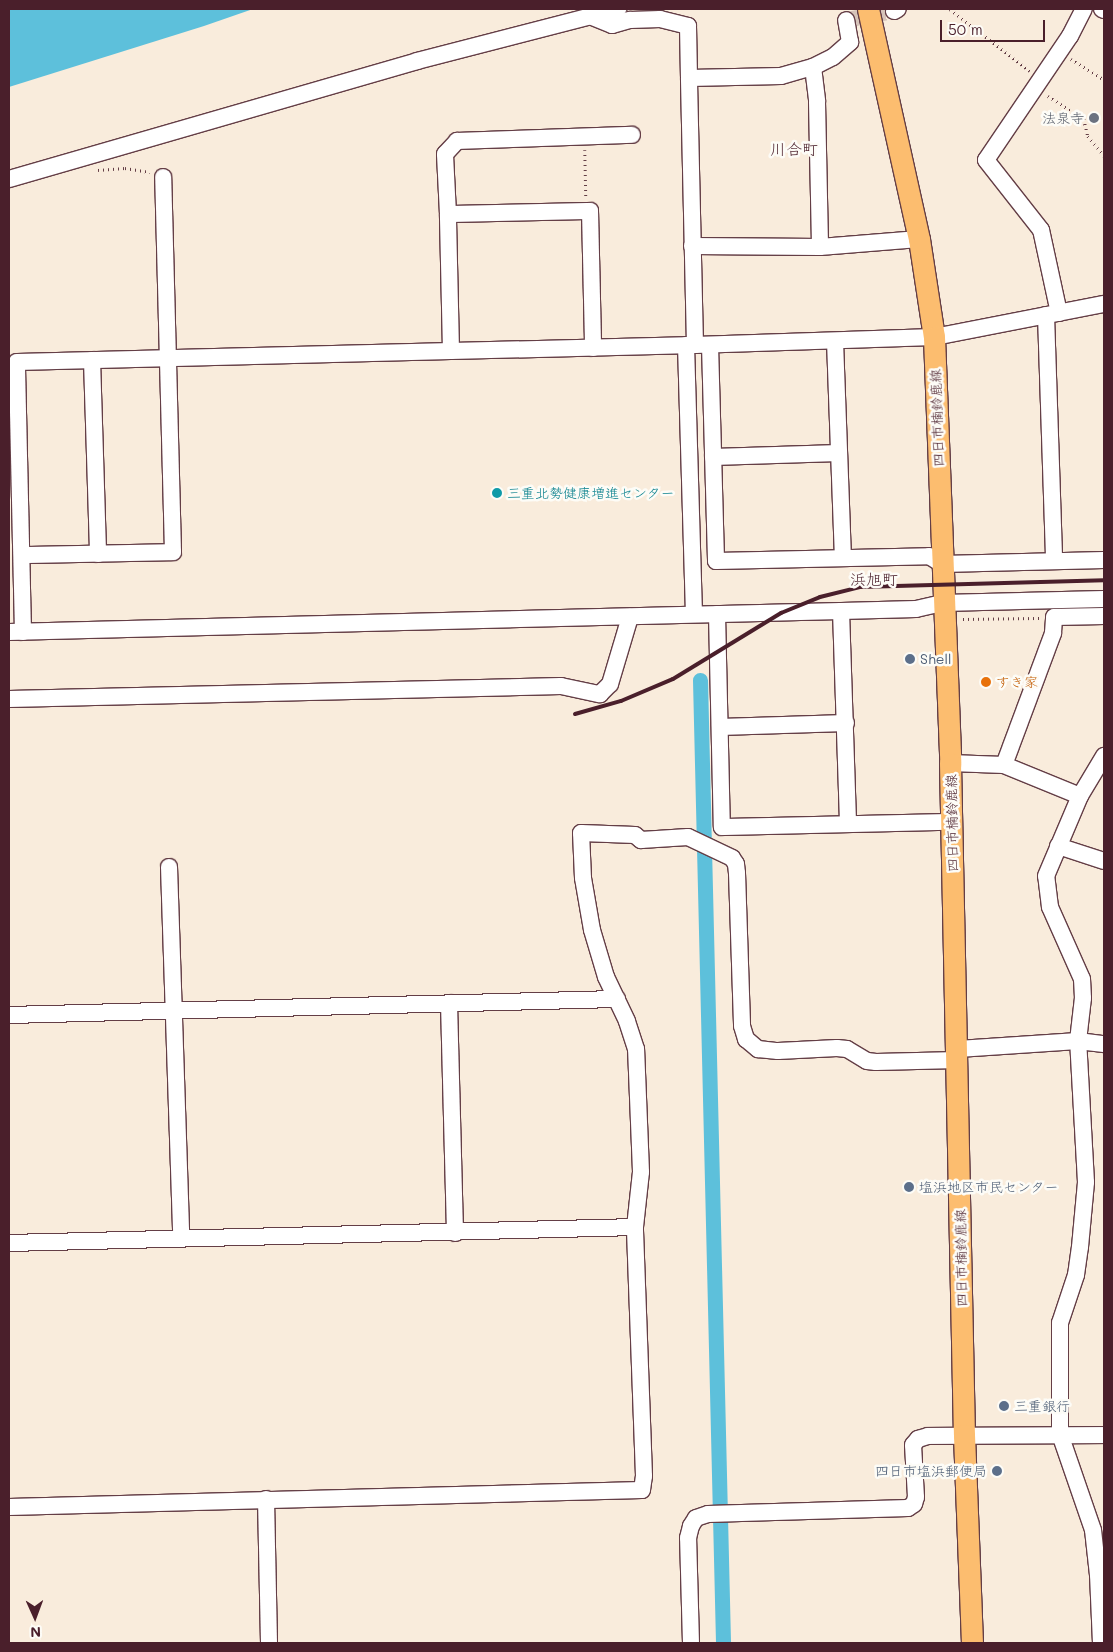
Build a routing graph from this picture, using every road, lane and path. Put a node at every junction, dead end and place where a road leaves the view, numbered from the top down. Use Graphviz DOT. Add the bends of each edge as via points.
graph roads {
  1 [pos="618,9"];
  2 [pos="868,9"];
  3 [pos="950,9"];
  4 [pos="1084,9"];
  5 [pos="590,16"];
  6 [pos="846,20"];
  7 [pos="1059,52"];
  8 [pos="813,68"];
  9 [pos="689,78"];
  10 [pos="1104,80"];
  11 [pos="1038,83"];
  12 [pos="632,135"];
  13 [pos="585,137"];
  14 [pos="1104,156"];
  15 [pos="89,171"];
  16 [pos="163,177"];
  17 [pos="9,179"];
  18 [pos="587,211"];
  19 [pos="448,214"];
  20 [pos="919,239"];
  21 [pos="692,246"];
  22 [pos="820,247"];
  23 [pos="1104,304"];
  24 [pos="1052,314"];
  25 [pos="934,337"];
  26 [pos="835,341"];
  27 [pos="697,345"];
  28 [pos="593,348"];
  29 [pos="451,351"];
  30 [pos="168,358"];
  31 [pos="92,360"];
  32 [pos="839,453"];
  33 [pos="713,457"];
  34 [pos="98,554"];
  35 [pos="22,555"];
  36 [pos="842,558"];
  37 [pos="1054,560"];
  38 [pos="1104,560"];
  39 [pos="942,564"];
  40 [pos="1104,600"];
  41 [pos="944,611"];
  42 [pos="841,612"];
  43 [pos="694,614"];
  44 [pos="717,614"];
  45 [pos="1104,616"];
  46 [pos="1054,617"];
  47 [pos="628,625"];
  48 [pos="16,632"];
  49 [pos="9,699"];
  50 [pos="846,723"];
  51 [pos="720,727"];
  52 [pos="1104,756"];
  53 [pos="950,763"];
  54 [pos="1004,765"];
  55 [pos="1080,796"];
  56 [pos="951,822"];
  57 [pos="848,823"];
  58 [pos="1058,846"];
  59 [pos="1104,861"];
  60 [pos="169,867"];
  61 [pos="617,999"];
  62 [pos="450,1003"];
  63 [pos="175,1011"];
  64 [pos="9,1015"];
  65 [pos="1078,1040"];
  66 [pos="1104,1044"];
  67 [pos="958,1054"];
  68 [pos="635,1227"];
  69 [pos="455,1233"];
  70 [pos="181,1238"];
  71 [pos="9,1243"];
  72 [pos="1060,1434"];
  73 [pos="964,1435"];
  74 [pos="1104,1435"];
  75 [pos="266,1499"];
  76 [pos="9,1507"];
  77 [pos="269,1643"];
  78 [pos="690,1643"];
  79 [pos="972,1643"];
  80 [pos="1100,1643"];
  1 -- 5 [label="street"];
  2 -- 20 [label="main road, 四日市楠鈴鹿線"];
  3 -- 11 [label="path"];
  4 -- 7 [label="street"];
  5 -- 9 [label="street" via="612,25 630,20 660,19 688,26"];
  5 -- 17 [label="street" via="417,61"];
  6 -- 8 [label="street" via="850,42"];
  7 -- 10 [label="path"];
  7 -- 11 [label="street"];
  8 -- 9 [label="street" via="781,76"];
  8 -- 22 [label="street" via="817,102"];
  9 -- 21 [label="street"];
  11 -- 14 [label="path" via="1084,119 1088,136"];
  11 -- 24 [label="street" via="986,160 1041,230"];
  12 -- 13 [label="street"];
  13 -- 18 [label="path"];
  13 -- 19 [label="street" via="458,141 445,154"];
  15 -- 16 [label="path" via="142,169"];
  16 -- 30 [label="street"];
  18 -- 19 [label="street"];
  18 -- 28 [label="street" via="590,210"];
  19 -- 29 [label="street"];
  20 -- 22 [label="street"];
  20 -- 25 [label="main road, 四日市楠鈴鹿線"];
  21 -- 22 [label="street"];
  21 -- 27 [label="street"];
  23 -- 24 [label="street"];
  24 -- 25 [label="street"];
  24 -- 37 [label="street"];
  25 -- 26 [label="street"];
  25 -- 39 [label="main road, 四日市楠鈴鹿線"];
  26 -- 27 [label="street"];
  26 -- 32 [label="street"];
  27 -- 28 [label="street"];
  27 -- 33 [label="street"];
  27 -- 43 [label="street"];
  28 -- 29 [label="street"];
  29 -- 30 [label="street"];
  30 -- 31 [label="street"];
  30 -- 34 [label="street" via="172,552"];
  31 -- 34 [label="street"];
  31 -- 35 [label="street" via="17,362"];
  32 -- 33 [label="street"];
  32 -- 36 [label="street"];
  33 -- 36 [label="street" via="716,561"];
  34 -- 35 [label="street"];
  35 -- 48 [label="street"];
  36 -- 39 [label="street" via="929,556"];
  37 -- 38 [label="street"];
  37 -- 39 [label="street"];
  39 -- 41 [label="main road, 四日市楠鈴鹿線"];
  40 -- 41 [label="street" via="971,603"];
  41 -- 42 [label="street"];
  41 -- 46 [label="path"];
  41 -- 53 [label="main road, 四日市楠鈴鹿線"];
  42 -- 44 [label="street"];
  42 -- 50 [label="street"];
  43 -- 44 [label="street"];
  43 -- 47 [label="street"];
  44 -- 51 [label="street"];
  45 -- 46 [label="street"];
  46 -- 54 [label="street" via="1052,633"];
  47 -- 48 [label="street"];
  47 -- 49 [label="street" via="610,684 600,694 561,686"];
  50 -- 51 [label="street"];
  50 -- 57 [label="street"];
  51 -- 57 [label="street" via="722,827"];
  52 -- 55 [label="street"];
  53 -- 54 [label="street"];
  53 -- 56 [label="main road, 四日市楠鈴鹿線"];
  54 -- 55 [label="street"];
  55 -- 58 [label="street"];
  56 -- 57 [label="street"];
  56 -- 67 [label="main road, 四日市楠鈴鹿線"];
  58 -- 59 [label="street"];
  58 -- 65 [label="street" via="1046,876 1050,907 1082,979"];
  60 -- 63 [label="street"];
  61 -- 62 [label="street"];
  61 -- 67 [label="street" via="606,977 592,930 583,878 581,833 634,835 641,840 688,837 732,858 736,864 742,1026 746,1039 758,1049 848,1049 867,1061 876,1062"];
  61 -- 68 [label="street" via="636,1050 641,1172"];
  62 -- 63 [label="street"];
  62 -- 69 [label="street"];
  63 -- 64 [label="street"];
  63 -- 70 [label="street"];
  65 -- 66 [label="street"];
  65 -- 67 [label="street"];
  65 -- 72 [label="street" via="1086,1182 1076,1275 1060,1323"];
  67 -- 73 [label="main road, 四日市楠鈴鹿線"];
  68 -- 69 [label="street"];
  68 -- 75 [label="street" via="644,1466 642,1490"];
  69 -- 70 [label="street"];
  70 -- 71 [label="street"];
  72 -- 73 [label="street"];
  72 -- 74 [label="street"];
  72 -- 80 [label="street" via="1093,1530"];
  73 -- 78 [label="street" via="928,1436 918,1439 913,1445 916,1497 908,1508 708,1514 696,1518 688,1538"];
  73 -- 79 [label="main road, 四日市楠鈴鹿線"];
  75 -- 76 [label="street"];
  75 -- 77 [label="street"];
}
